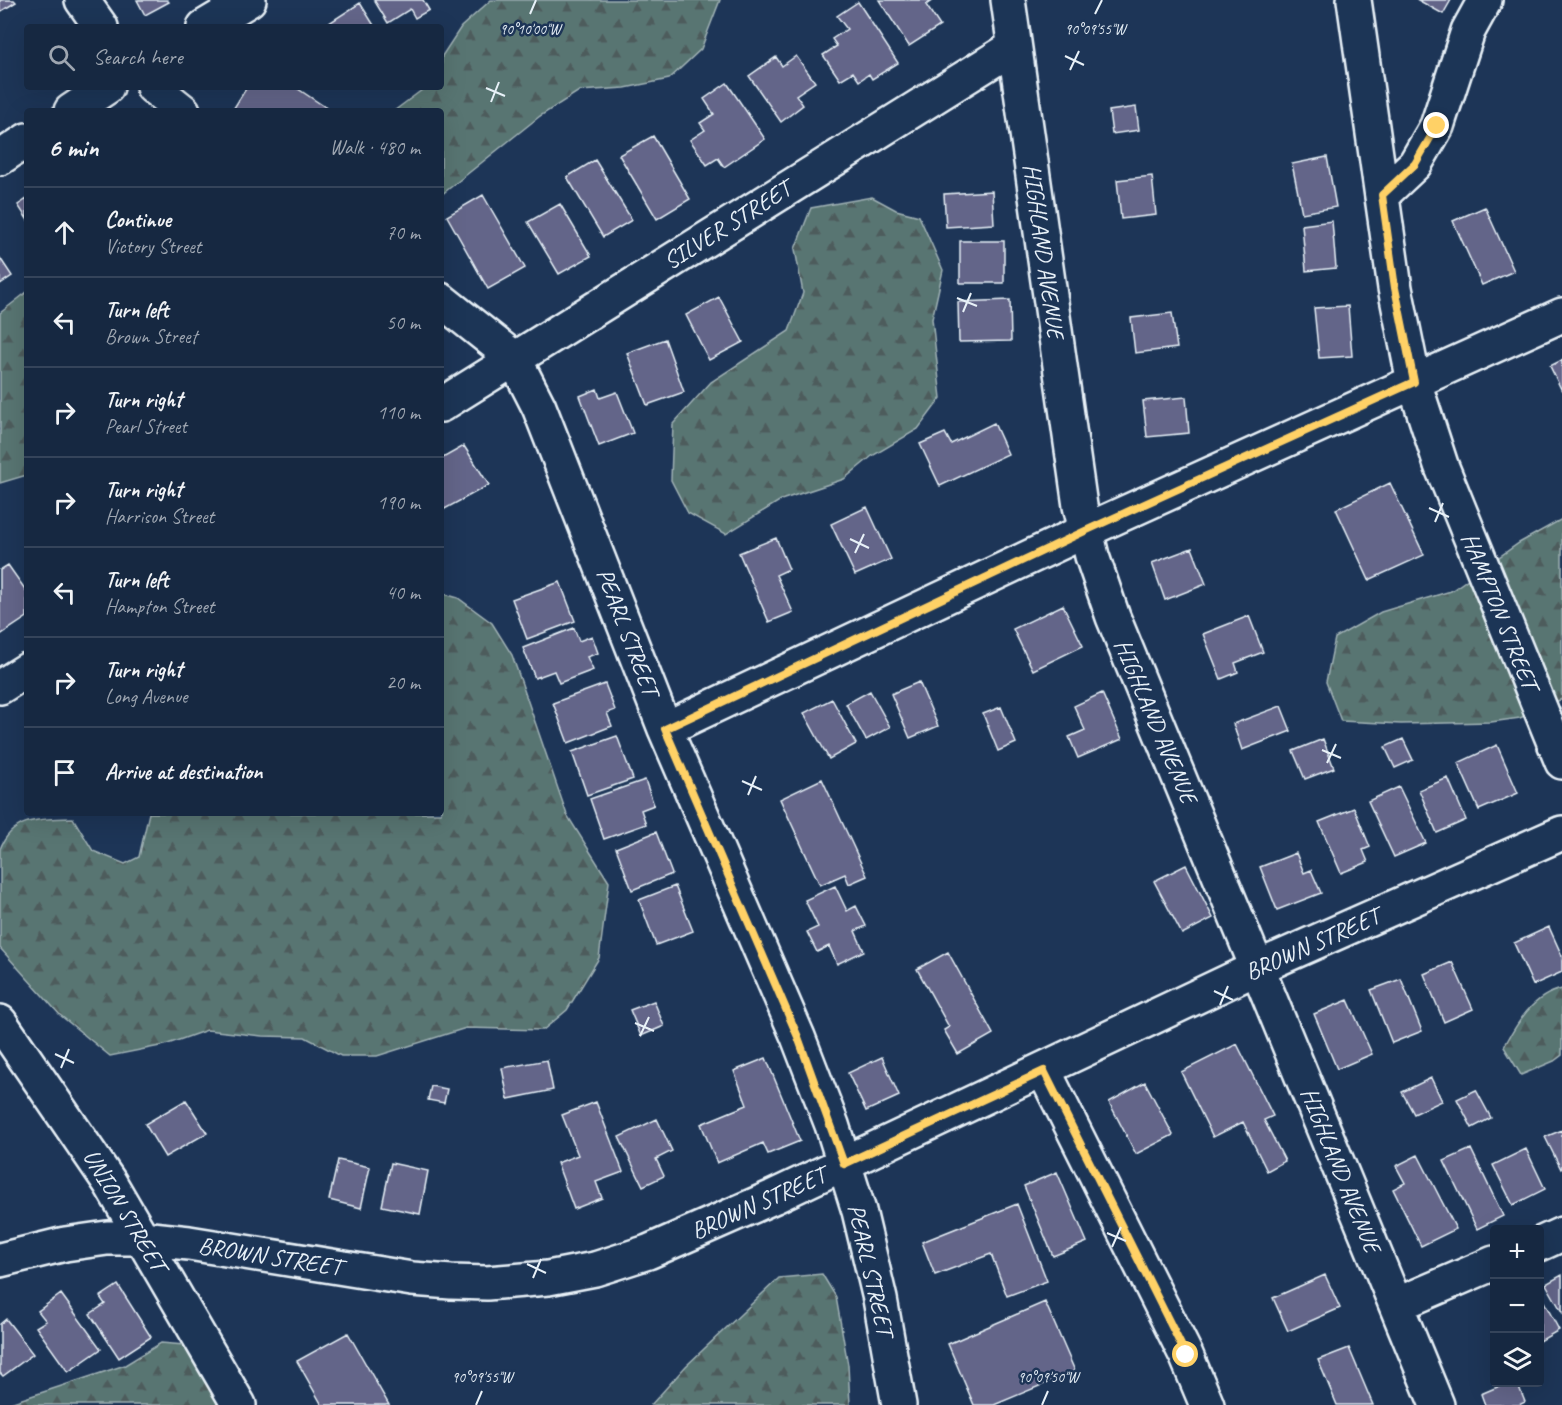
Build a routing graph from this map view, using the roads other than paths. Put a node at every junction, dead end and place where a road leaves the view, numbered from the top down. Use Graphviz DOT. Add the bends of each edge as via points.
graph roads {
  1 [pos="82,0"];
  2 [pos="249,0"];
  3 [pos="1008,0"];
  4 [pos="1354,0"];
  5 [pos="1485,0"];
  6 [pos="99,24"];
  7 [pos="209,24"];
  8 [pos="1014,47"];
  9 [pos="102,90"];
  10 [pos="157,90"];
  11 [pos="76,108"];
  12 [pos="179,108"];
  13 [pos="24,142"];
  14 [pos="0,158"];
  15 [pos="1382,195"];
  16 [pos="444,302"];
  17 [pos="1562,315"];
  18 [pos="514,358"];
  19 [pos="1414,382"];
  20 [pos="444,403"];
  21 [pos="1085,531"];
  22 [pos="24,672"];
  23 [pos="0,687"];
  24 [pos="665,729"];
  25 [pos="1562,762"];
  26 [pos="1562,833"];
  27 [pos="1259,967"];
  28 [pos="0,1022"];
  29 [pos="1044,1071"];
  30 [pos="844,1164"];
  31 [pos="1562,1234"];
  32 [pos="142,1238"];
  33 [pos="1544,1242"];
  34 [pos="0,1260"];
  35 [pos="1490,1265"];
  36 [pos="1396,1305"];
  37 [pos="239,1405"];
  38 [pos="899,1405"];
  39 [pos="1207,1405"];
  40 [pos="1437,1405"];
  1 -- 6 [label="street"];
  2 -- 7 [label="street"];
  3 -- 8 [label="street, HIGHLAND AVENUE"];
  4 -- 15 [label="street, HAMPTON STREET"];
  5 -- 15 [label="street" via="1468,31 1437,126 1415,164"];
  8 -- 18 [label="street, SILVER STREET"];
  8 -- 21 [label="street, HIGHLAND AVENUE"];
  9 -- 11 [label="street"];
  10 -- 12 [label="street"];
  13 -- 14 [label="street"];
  15 -- 19 [label="street, HAMPTON STREET"];
  16 -- 18 [label="street, PEARL STREET"];
  17 -- 19 [label="street"];
  18 -- 20 [label="street, SILVER STREET"];
  18 -- 24 [label="street, PEARL STREET" via="539,407"];
  19 -- 21 [label="street"];
  19 -- 25 [label="street, HAMPTON STREET" via="1441,465"];
  21 -- 24 [label="street"];
  21 -- 27 [label="street, HIGHLAND AVENUE" via="1113,617"];
  22 -- 23 [label="street"];
  24 -- 30 [label="street, PEARL STREET" via="798,1037"];
  26 -- 27 [label="street, BROWN STREET"];
  27 -- 29 [label="street, BROWN STREET"];
  27 -- 36 [label="street, HIGHLAND AVENUE"];
  28 -- 32 [label="street, UNION STREET" via="61,1108"];
  29 -- 30 [label="street, BROWN STREET"];
  29 -- 39 [label="street" via="1186,1355"];
  30 -- 32 [label="street, BROWN STREET" via="648,1252 596,1269 548,1278 487,1283 422,1280"];
  30 -- 38 [label="street, PEARL STREET" via="880,1299"];
  31 -- 33 [label="street"];
  32 -- 34 [label="street, BROWN STREET" via="65,1244"];
  32 -- 37 [label="street, UNION STREET"];
  35 -- 36 [label="street"];
  36 -- 40 [label="street, HIGHLAND AVENUE"];
}
